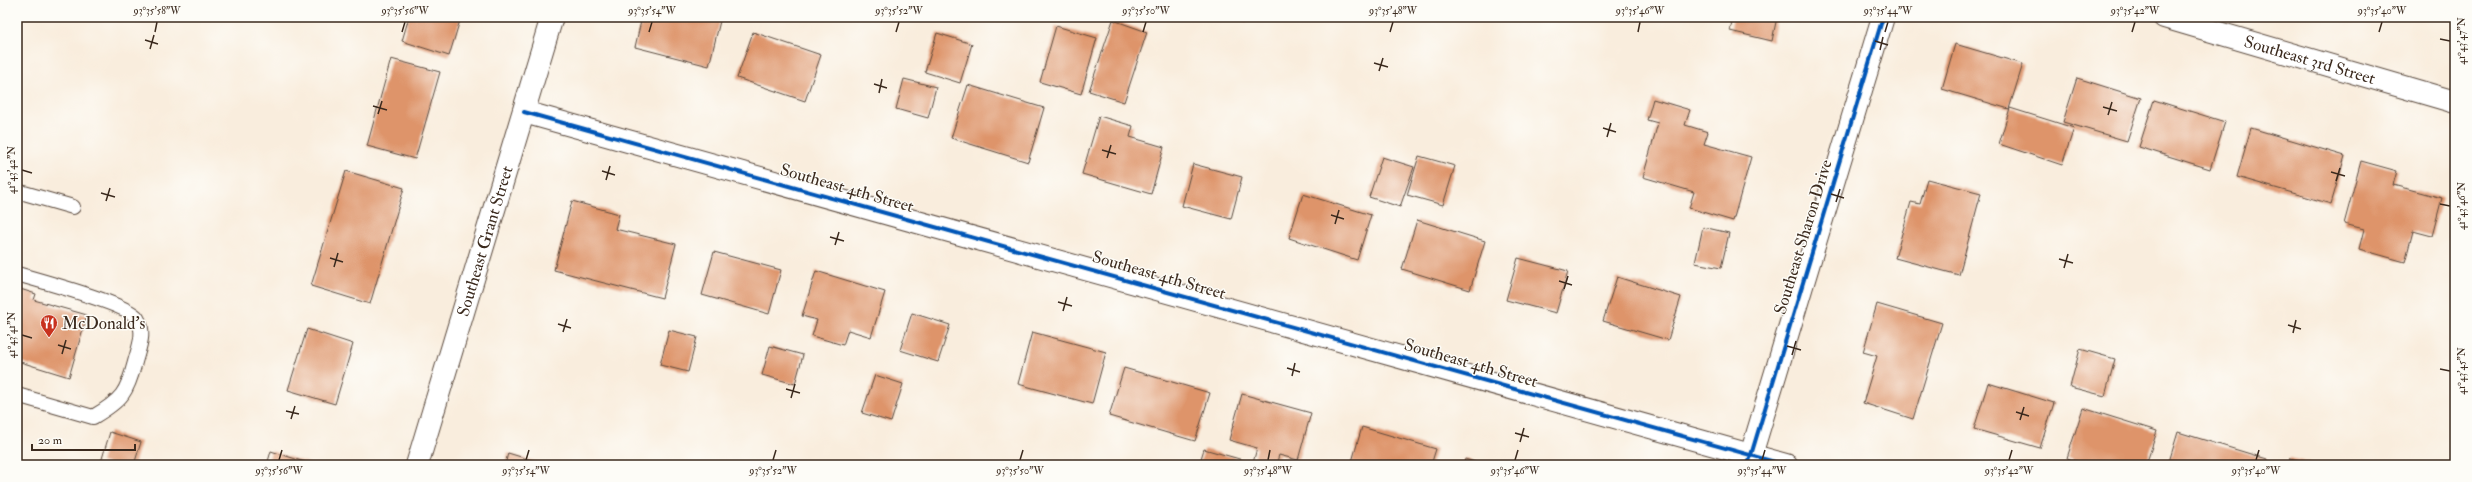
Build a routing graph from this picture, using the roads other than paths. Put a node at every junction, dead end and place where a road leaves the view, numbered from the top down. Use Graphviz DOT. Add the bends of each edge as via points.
graph roads {
  1 [pos="552,17"];
  2 [pos="1883,17"];
  3 [pos="2164,17"];
  4 [pos="2455,102"];
  5 [pos="524,112"];
  6 [pos="17,191"];
  7 [pos="73,207"];
  8 [pos="17,274"];
  9 [pos="17,395"];
  10 [pos="1750,460"];
  11 [pos="417,465"];
  12 [pos="1786,465"];
  1 -- 5 [label="street, Southeast Grant Street"];
  2 -- 10 [label="street, Southeast Sharon Drive"];
  3 -- 4 [label="street, Southeast 3rd Street"];
  5 -- 10 [label="street, Southeast 4th Street"];
  5 -- 11 [label="street, Southeast Grant Street"];
  6 -- 7 [label="lane"];
  8 -- 9 [label="lane" via="120,307 136,317 143,334 128,388 110,407 93,417"];
  10 -- 12 [label="street, Southeast 4th Street"];
}
